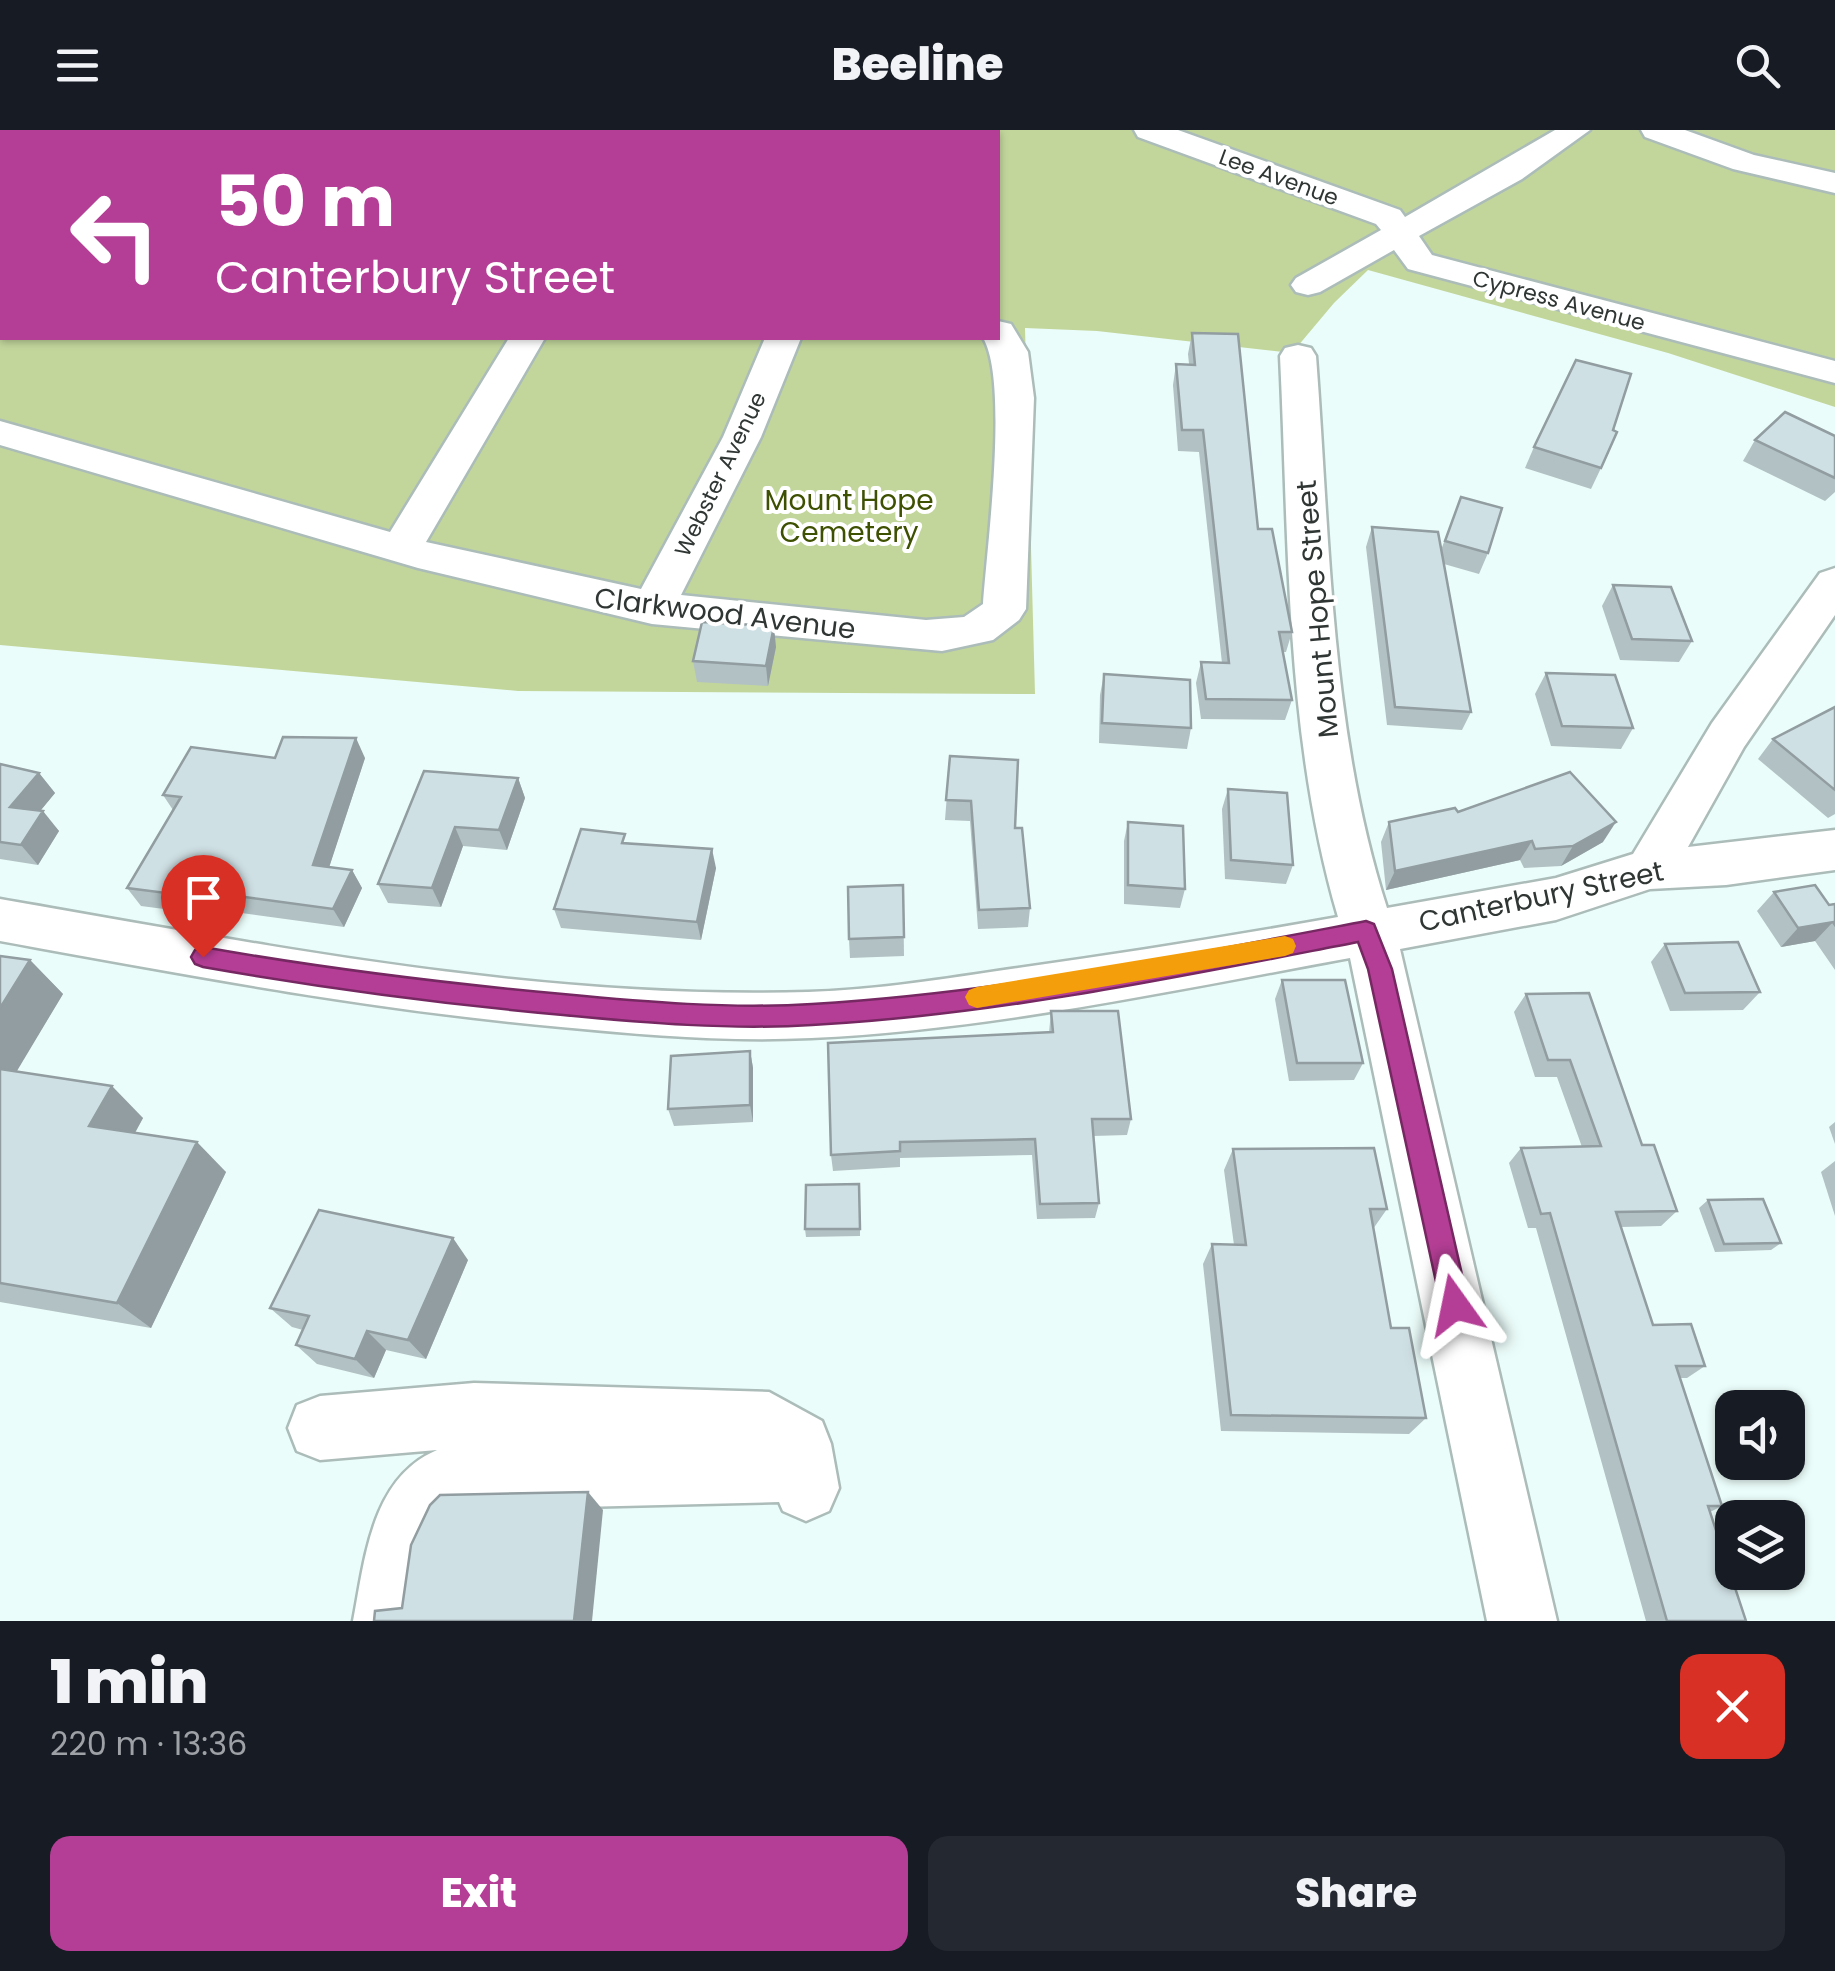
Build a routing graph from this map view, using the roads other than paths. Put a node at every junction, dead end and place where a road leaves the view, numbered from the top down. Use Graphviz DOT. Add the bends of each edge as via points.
graph roads {
  1 [pos="1149,130"];
  2 [pos="1575,130"];
  3 [pos="1656,130"];
  4 [pos="1835,183"];
  5 [pos="1403,234"];
  6 [pos="1308,285"];
  7 [pos="1000,335"];
  8 [pos="526,340"];
  9 [pos="782,340"];
  10 [pos="1298,356"];
  11 [pos="1835,372"];
  12 [pos="0,433"];
  13 [pos="401,548"];
  14 [pos="1835,583"];
  15 [pos="652,609"];
  16 [pos="1835,850"];
  17 [pos="1650,869"];
  18 [pos="0,920"];
  19 [pos="1366,930"];
  20 [pos="320,1428"];
  21 [pos="388,1621"];
  22 [pos="1522,1621"];
  1 -- 5 [label="street, Lee Avenue" via="1388,217"];
  2 -- 5 [label="street"];
  3 -- 4 [label="street" via="1744,162"];
  5 -- 6 [label="street"];
  5 -- 11 [label="street, Cypress Avenue" via="1420,262"];
  7 -- 15 [label="street, Clarkwood Avenue" via="1010,352 1015,398 1004,610 977,630 946,635"];
  8 -- 13 [label="street"];
  9 -- 15 [label="street, Webster Avenue" via="742,437"];
  10 -- 19 [label="street, Mount Hope Street" via="1322,726"];
  12 -- 13 [label="street, Clarkwood Avenue"];
  13 -- 15 [label="street, Clarkwood Avenue"];
  14 -- 17 [label="street" via="1728,735"];
  16 -- 17 [label="street, Canterbury Street"];
  17 -- 19 [label="street, Canterbury Street" via="1556,899"];
  18 -- 19 [label="street, Canterbury Street" via="313,976 682,1016 811,1015 937,1003"];
  19 -- 22 [label="street, Mount Hope Street" via="1380,969"];
  20 -- 21 [label="street" via="474,1415 770,1424 800,1444 805,1479 448,1478 422,1498 404,1534"];
}
